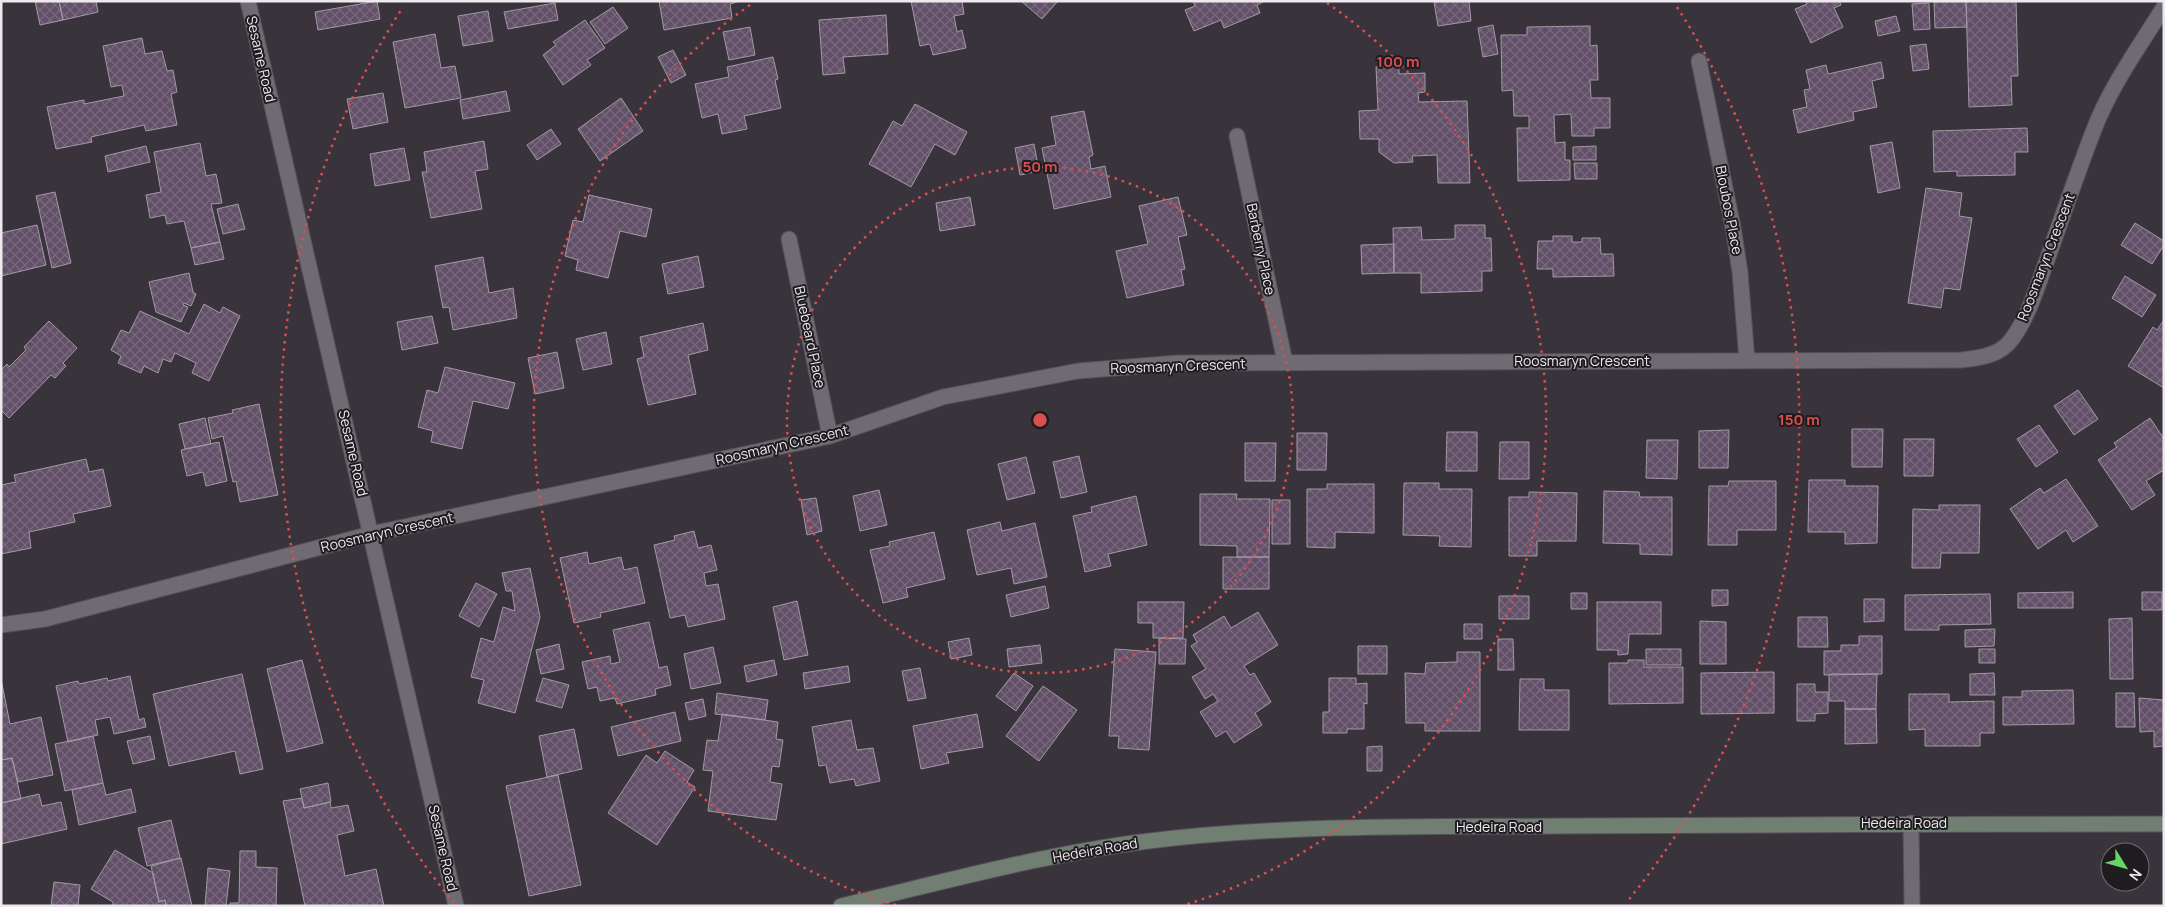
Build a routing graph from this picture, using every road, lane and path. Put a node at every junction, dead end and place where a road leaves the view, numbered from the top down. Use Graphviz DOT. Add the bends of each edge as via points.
graph roads {
  1 [pos="248,1"];
  2 [pos="2164,7"];
  3 [pos="1699,61"];
  4 [pos="1237,136"];
  5 [pos="790,239"];
  6 [pos="1747,361"];
  7 [pos="1285,362"];
  8 [pos="830,436"];
  9 [pos="371,534"];
  10 [pos="1,625"];
  11 [pos="1911,823"];
  12 [pos="2164,824"];
  13 [pos="456,906"];
  14 [pos="841,906"];
  15 [pos="1912,906"];
  1 -- 9 [label="street, Sesame Road"];
  2 -- 6 [label="street, Roosmaryn Crescent" via="2116,85 2094,129 2029,307 2010,341 1983,358 1961,360"];
  3 -- 6 [label="street, Bloubos Place" via="1733,227"];
  4 -- 7 [label="street, Barberry Place"];
  5 -- 8 [label="street, Bluebeard Place"];
  6 -- 7 [label="street, Roosmaryn Crescent"];
  7 -- 8 [label="street, Roosmaryn Crescent" via="1178,362 1078,371 943,397"];
  8 -- 9 [label="street, Roosmaryn Crescent"];
  9 -- 10 [label="street, Roosmaryn Crescent" via="45,619"];
  9 -- 13 [label="street, Sesame Road"];
  11 -- 12 [label="street, Hedeira Road"];
  11 -- 14 [label="street, Hedeira Road" via="1237,832 1060,855"];
  11 -- 15 [label="street"];
}
